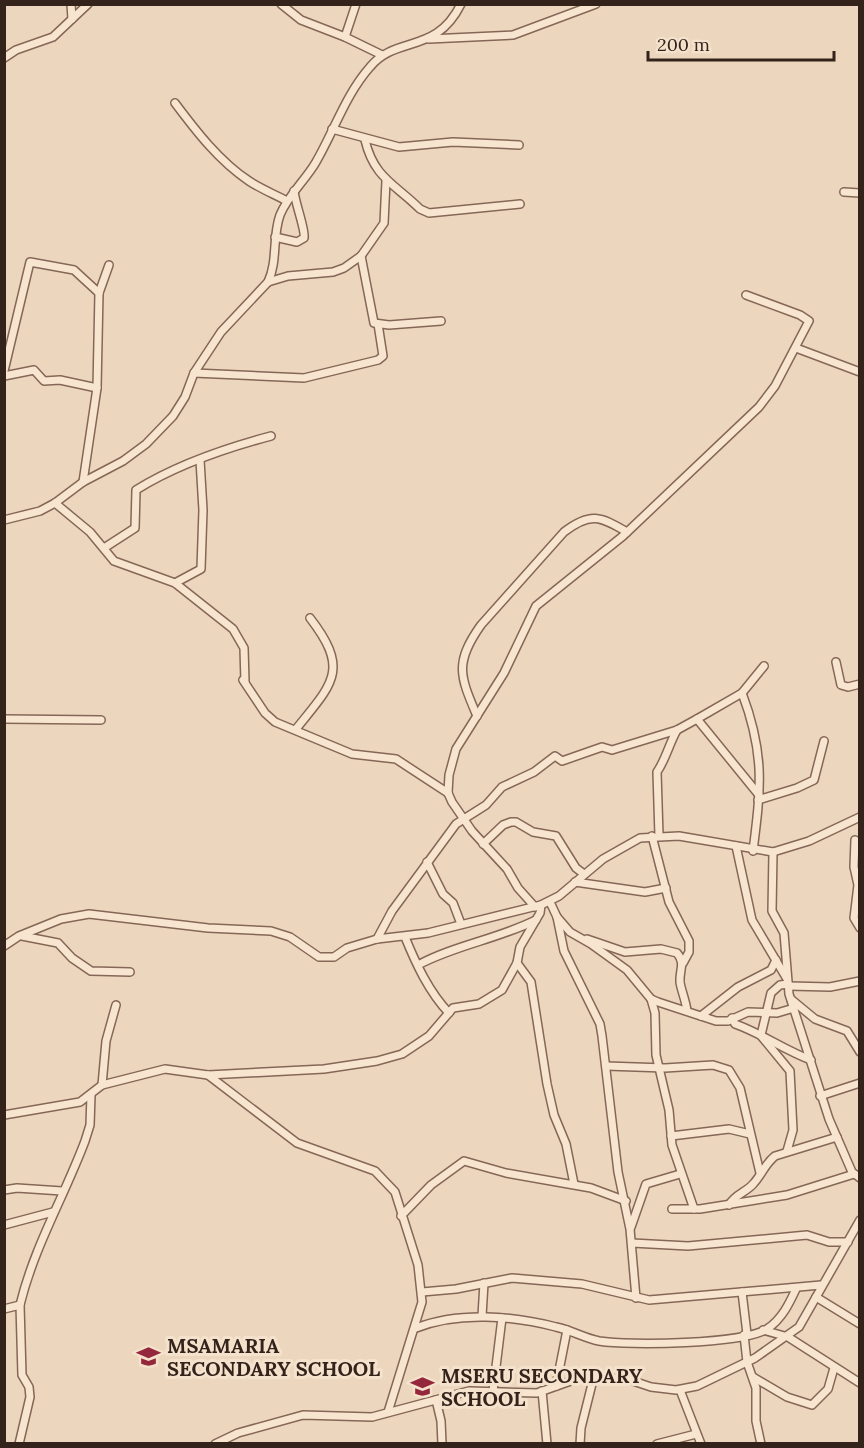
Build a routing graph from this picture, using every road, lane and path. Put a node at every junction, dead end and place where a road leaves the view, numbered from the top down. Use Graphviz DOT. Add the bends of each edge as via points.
graph roads {
  1 [pos="71,4"];
  2 [pos="87,4"];
  3 [pos="281,4"];
  4 [pos="356,4"];
  5 [pos="461,4"];
  6 [pos="596,4"];
  7 [pos="72,20"];
  8 [pos="345,37"];
  9 [pos="429,39"];
  10 [pos="382,55"];
  11 [pos="4,58"];
  12 [pos="175,103"];
  13 [pos="332,129"];
  14 [pos="365,140"];
  15 [pos="519,145"];
  16 [pos="386,181"];
  17 [pos="294,190"];
  18 [pos="844,192"];
  19 [pos="860,193"];
  20 [pos="287,201"];
  21 [pos="520,204"];
  22 [pos="275,237"];
  23 [pos="361,256"];
  24 [pos="109,265"];
  25 [pos="268,282"];
  26 [pos="99,292"];
  27 [pos="746,295"];
  28 [pos="441,321"];
  29 [pos="378,324"];
  30 [pos="796,348"];
  31 [pos="4,370"];
  32 [pos="860,372"];
  33 [pos="194,373"];
  34 [pos="4,376"];
  35 [pos="97,388"];
  36 [pos="271,436"];
  37 [pos="200,460"];
  38 [pos="83,483"];
  39 [pos="55,503"];
  40 [pos="4,520"];
  41 [pos="627,532"];
  42 [pos="104,548"];
  43 [pos="175,583"];
  44 [pos="310,618"];
  45 [pos="836,662"];
  46 [pos="765,666"];
  47 [pos="860,684"];
  48 [pos="742,693"];
  49 [pos="477,716"];
  50 [pos="4,719"];
  51 [pos="697,719"];
  52 [pos="101,720"];
  53 [pos="296,729"];
  54 [pos="677,730"];
  55 [pos="824,741"];
  56 [pos="448,793"];
  57 [pos="758,797"];
  58 [pos="860,817"];
  59 [pos="462,819"];
  60 [pos="655,836"];
  61 [pos="855,840"];
  62 [pos="483,844"];
  63 [pos="736,846"];
  64 [pos="753,851"];
  65 [pos="773,852"];
  66 [pos="427,862"];
  67 [pos="584,874"];
  68 [pos="575,882"];
  69 [pos="666,888"];
  70 [pos="550,902"];
  71 [pos="538,906"];
  72 [pos="557,917"];
  73 [pos="857,918"];
  74 [pos="537,920"];
  75 [pos="461,924"];
  76 [pos="860,928"];
  77 [pos="19,936"];
  78 [pos="405,937"];
  79 [pos="582,938"];
  80 [pos="376,939"];
  81 [pos="4,946"];
  82 [pos="776,960"];
  83 [pos="518,963"];
  84 [pos="683,963"];
  85 [pos="418,965"];
  86 [pos="130,972"];
  87 [pos="860,981"];
  88 [pos="788,984"];
  89 [pos="790,998"];
  90 [pos="651,999"];
  91 [pos="116,1005"];
  92 [pos="794,1008"];
  93 [pos="687,1011"];
  94 [pos="449,1014"];
  95 [pos="767,1014"];
  96 [pos="701,1016"];
  97 [pos="732,1018"];
  98 [pos="761,1036"];
  99 [pos="860,1052"];
  100 [pos="811,1060"];
  101 [pos="606,1066"];
  102 [pos="659,1068"];
  103 [pos="208,1076"];
  104 [pos="860,1083"];
  105 [pos="102,1085"];
  106 [pos="91,1095"];
  107 [pos="820,1095"];
  108 [pos="4,1115"];
  109 [pos="750,1134"];
  110 [pos="671,1136"];
  111 [pos="837,1137"];
  112 [pos="787,1151"];
  113 [pos="760,1173"];
  114 [pos="680,1174"];
  115 [pos="857,1176"];
  116 [pos="574,1184"];
  117 [pos="4,1190"];
  118 [pos="62,1191"];
  119 [pos="626,1202"];
  120 [pos="729,1205"];
  121 [pos="672,1209"];
  122 [pos="694,1209"];
  123 [pos="53,1212"];
  124 [pos="401,1216"];
  125 [pos="860,1220"];
  126 [pos="4,1226"];
  127 [pos="630,1229"];
  128 [pos="857,1229"];
  129 [pos="848,1242"];
  130 [pos="632,1243"];
  131 [pos="484,1283"];
  132 [pos="821,1285"];
  133 [pos="796,1289"];
  134 [pos="422,1292"];
  135 [pos="742,1292"];
  136 [pos="816,1297"];
  137 [pos="636,1298"];
  138 [pos="20,1305"];
  139 [pos="4,1309"];
  140 [pos="482,1316"];
  141 [pos="502,1318"];
  142 [pos="860,1324"];
  143 [pos="416,1328"];
  144 [pos="567,1330"];
  145 [pos="763,1330"];
  146 [pos="745,1335"];
  147 [pos="788,1336"];
  148 [pos="747,1362"];
  149 [pos="834,1368"];
  150 [pos="594,1376"];
  151 [pos="753,1377"];
  152 [pos="860,1383"];
  153 [pos="556,1386"];
  154 [pos="680,1390"];
  155 [pos="493,1391"];
  156 [pos="542,1391"];
  157 [pos="436,1400"];
  158 [pos="388,1412"];
  159 [pos="696,1434"];
  160 [pos="19,1443"];
  161 [pos="217,1443"];
  162 [pos="442,1443"];
  163 [pos="547,1443"];
  164 [pos="580,1443"];
  165 [pos="657,1443"];
  166 [pos="701,1443"];
  167 [pos="761,1443"];
  1 -- 7 [label="street"];
  2 -- 7 [label="street"];
  3 -- 8 [label="street" via="302,20"];
  4 -- 8 [label="street"];
  5 -- 9 [label="street" via="450,22"];
  6 -- 9 [label="street" via="513,35"];
  7 -- 11 [label="street" via="53,37"];
  8 -- 10 [label="street"];
  9 -- 10 [label="street"];
  10 -- 13 [label="street" via="369,67"];
  12 -- 20 [label="street" via="196,131 236,171"];
  13 -- 14 [label="street"];
  13 -- 17 [label="street" via="316,163"];
  14 -- 15 [label="street" via="399,147 453,142"];
  14 -- 16 [label="street" via="369,159"];
  16 -- 21 [label="street" via="429,213"];
  16 -- 23 [label="street" via="384,223"];
  17 -- 20 [label="street"];
  17 -- 22 [label="street" via="304,238 297,242"];
  18 -- 19 [label="street"];
  20 -- 22 [label="street"];
  22 -- 25 [label="street" via="273,271"];
  23 -- 25 [label="street" via="333,272"];
  23 -- 29 [label="street" via="371,314"];
  24 -- 26 [label="street"];
  25 -- 33 [label="street" via="221,332"];
  26 -- 31 [label="street" via="74,270 30,262"];
  26 -- 35 [label="street"];
  27 -- 30 [label="street" via="809,321"];
  28 -- 29 [label="street"];
  29 -- 33 [label="street" via="384,351 378,360 304,378"];
  30 -- 32 [label="street"];
  30 -- 41 [label="street" via="767,398"];
  33 -- 38 [label="street" via="173,416 146,444"];
  34 -- 35 [label="street" via="34,370 44,381 60,380"];
  35 -- 38 [label="street"];
  36 -- 37 [label="street"];
  37 -- 42 [label="street" via="136,490 135,528"];
  37 -- 43 [label="street" via="201,568"];
  38 -- 39 [label="street"];
  39 -- 40 [label="street"];
  39 -- 42 [label="street"];
  41 -- 49 [label="street" via="536,606 516,651"];
  41 -- 49 [label="street" via="601,519 578,521 481,625 470,641 460,669"];
  42 -- 43 [label="street" via="117,563"];
  43 -- 53 [label="street" via="237,634 244,648 243,679 265,713 275,722"];
  44 -- 53 [label="street" via="327,640 334,664 323,694"];
  45 -- 47 [label="street" via="841,685"];
  46 -- 48 [label="street"];
  48 -- 51 [label="street"];
  48 -- 57 [label="street" via="757,738"];
  49 -- 56 [label="street" via="456,750"];
  50 -- 52 [label="street"];
  51 -- 54 [label="street"];
  51 -- 57 [label="street"];
  53 -- 56 [label="street" via="352,754 396,759"];
  54 -- 59 [label="street" via="612,750 602,747 562,761 555,756 534,772 502,787 486,805"];
  54 -- 60 [label="street" via="657,772"];
  55 -- 57 [label="street" via="814,780"];
  56 -- 59 [label="street"];
  57 -- 64 [label="street"];
  58 -- 65 [label="street" via="809,841"];
  59 -- 62 [label="street"];
  59 -- 66 [label="street"];
  60 -- 63 [label="street"];
  60 -- 67 [label="street" via="627,843"];
  60 -- 69 [label="street"];
  61 -- 73 [label="street"];
  62 -- 67 [label="street" via="506,823 516,822 533,832 556,836"];
  62 -- 71 [label="street" via="507,869 518,888"];
  63 -- 64 [label="street"];
  63 -- 82 [label="street" via="747,907"];
  64 -- 65 [label="street"];
  65 -- 88 [label="street" via="772,911 784,933"];
  66 -- 75 [label="street" via="443,894 453,903"];
  66 -- 80 [label="street"];
  67 -- 68 [label="street"];
  68 -- 69 [label="street" via="645,892"];
  68 -- 70 [label="street"];
  69 -- 84 [label="street" via="689,941"];
  70 -- 71 [label="street"];
  70 -- 72 [label="street"];
  71 -- 74 [label="street"];
  71 -- 75 [label="street"];
  72 -- 79 [label="street" via="570,932"];
  72 -- 101 [label="street" via="564,951 600,1024"];
  73 -- 76 [label="street"];
  74 -- 83 [label="street" via="520,947"];
  74 -- 85 [label="street"];
  75 -- 78 [label="street"];
  77 -- 80 [label="street" via="61,919 89,914 271,932 290,937 322,958 334,957 347,948"];
  77 -- 81 [label="street"];
  77 -- 86 [label="street" via="58,943 91,971"];
  78 -- 80 [label="street"];
  78 -- 85 [label="street"];
  79 -- 84 [label="street" via="629,952 672,950"];
  79 -- 90 [label="street" via="627,970"];
  82 -- 88 [label="street"];
  82 -- 96 [label="street" via="771,970 738,987"];
  83 -- 94 [label="street" via="496,996 476,1005 457,1007"];
  83 -- 116 [label="street" via="531,982 547,1084"];
  84 -- 93 [label="street" via="680,982"];
  85 -- 94 [label="street"];
  87 -- 88 [label="street" via="830,987"];
  88 -- 89 [label="street"];
  88 -- 95 [label="street" via="771,993"];
  89 -- 92 [label="street"];
  89 -- 99 [label="street" via="815,1019 847,1031"];
  90 -- 93 [label="street"];
  90 -- 102 [label="street"];
  91 -- 105 [label="street" via="106,1041"];
  92 -- 95 [label="street"];
  92 -- 100 [label="street"];
  93 -- 96 [label="street"];
  94 -- 103 [label="street" via="429,1036 402,1054 382,1060 338,1068"];
  95 -- 97 [label="street" via="748,1012"];
  95 -- 98 [label="street"];
  96 -- 97 [label="street" via="716,1021"];
  97 -- 98 [label="street" via="735,1024"];
  98 -- 100 [label="street" via="781,1049"];
  98 -- 112 [label="street" via="790,1071 793,1119"];
  100 -- 107 [label="street"];
  101 -- 102 [label="street"];
  101 -- 119 [label="street" via="618,1172"];
  102 -- 109 [label="street" via="713,1065 729,1070 740,1088"];
  102 -- 110 [label="street"];
  103 -- 105 [label="street" via="165,1069"];
  103 -- 124 [label="street" via="297,1143 375,1171 395,1192"];
  104 -- 107 [label="street"];
  105 -- 106 [label="street"];
  106 -- 108 [label="street" via="54,1108"];
  106 -- 118 [label="street" via="85,1142"];
  107 -- 111 [label="street"];
  109 -- 110 [label="street" via="729,1129"];
  109 -- 113 [label="street"];
  110 -- 114 [label="street"];
  111 -- 112 [label="street"];
  111 -- 115 [label="street"];
  112 -- 113 [label="street" via="772,1158"];
  113 -- 120 [label="street" via="753,1185"];
  114 -- 122 [label="street"];
  114 -- 127 [label="street" via="646,1184"];
  115 -- 120 [label="street" via="793,1194"];
  116 -- 119 [label="street"];
  116 -- 124 [label="street" via="506,1173 464,1161 431,1185"];
  117 -- 118 [label="street"];
  118 -- 123 [label="street"];
  119 -- 127 [label="street"];
  120 -- 122 [label="street"];
  121 -- 122 [label="street"];
  123 -- 126 [label="street"];
  123 -- 138 [label="street"];
  124 -- 134 [label="street" via="418,1265"];
  125 -- 128 [label="street"];
  127 -- 130 [label="street"];
  128 -- 129 [label="street"];
  129 -- 130 [label="street" via="823,1241 807,1235 688,1246"];
  129 -- 132 [label="street"];
  130 -- 137 [label="street"];
  131 -- 134 [label="street"];
  131 -- 137 [label="street" via="512,1278 568,1282"];
  131 -- 140 [label="street"];
  132 -- 133 [label="street"];
  132 -- 136 [label="street"];
  133 -- 135 [label="street"];
  133 -- 145 [label="street" via="786,1311"];
  134 -- 143 [label="street"];
  135 -- 137 [label="street" via="663,1300"];
  135 -- 146 [label="street"];
  136 -- 142 [label="street"];
  136 -- 147 [label="street" via="806,1318"];
  138 -- 139 [label="street"];
  138 -- 160 [label="street" via="22,1375 30,1396"];
  140 -- 141 [label="street"];
  140 -- 143 [label="street" via="432,1322"];
  141 -- 144 [label="street"];
  141 -- 155 [label="street"];
  143 -- 158 [label="street"];
  144 -- 146 [label="street" via="589,1339 631,1344"];
  144 -- 153 [label="street"];
  145 -- 146 [label="street"];
  145 -- 147 [label="street"];
  146 -- 148 [label="street"];
  147 -- 148 [label="street"];
  147 -- 149 [label="street"];
  148 -- 151 [label="street"];
  148 -- 154 [label="street" via="719,1377"];
  149 -- 151 [label="street" via="828,1389 812,1405 787,1397"];
  149 -- 152 [label="street"];
  150 -- 153 [label="street"];
  150 -- 154 [label="street"];
  150 -- 164 [label="street"];
  151 -- 167 [label="street"];
  153 -- 156 [label="street"];
  154 -- 159 [label="street"];
  155 -- 156 [label="street"];
  155 -- 157 [label="street" via="469,1391"];
  156 -- 163 [label="street"];
  157 -- 158 [label="street"];
  157 -- 162 [label="street"];
  158 -- 161 [label="street" via="357,1418 303,1415 238,1433"];
  159 -- 165 [label="street"];
  159 -- 166 [label="street"];
}
